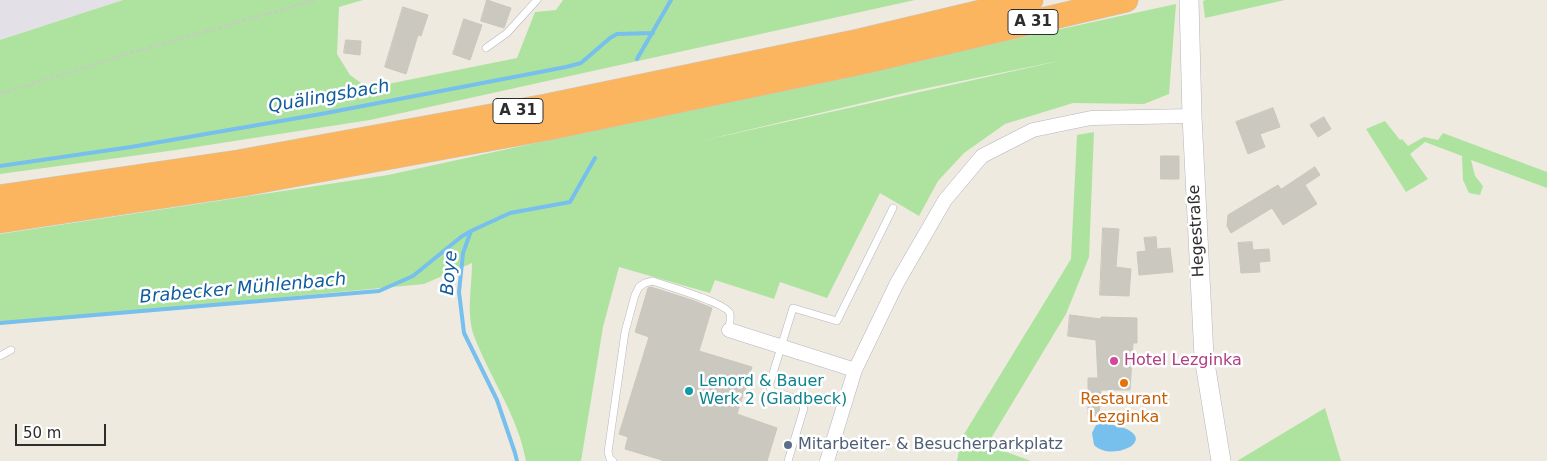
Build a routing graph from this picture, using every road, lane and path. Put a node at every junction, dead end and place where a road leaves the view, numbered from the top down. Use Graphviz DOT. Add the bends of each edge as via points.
graph roads {
  1 [pos="315,0"];
  2 [pos="537,0"];
  3 [pos="1031,0"];
  4 [pos="1126,0"];
  5 [pos="1190,0"];
  6 [pos="486,48"];
  7 [pos="0,94"];
  8 [pos="1192,116"];
  9 [pos="0,197"];
  10 [pos="893,208"];
  11 [pos="0,221"];
  12 [pos="729,330"];
  13 [pos="780,346"];
  14 [pos="10,350"];
  15 [pos="0,356"];
  16 [pos="855,370"];
  17 [pos="613,461"];
  18 [pos="788,461"];
  19 [pos="827,461"];
  20 [pos="1220,461"];
  1 -- 7 [label="path"];
  2 -- 6 [label="lane" via="508,33"];
  3 -- 9 [label="highway, A 31" via="859,41 546,106 238,162"];
  4 -- 11 [label="highway, A 31" via="863,62 549,128 244,184"];
  5 -- 8 [label="street, Hegestraße"];
  8 -- 16 [label="street" via="1092,118 1033,130 982,156 945,200 897,283"];
  8 -- 20 [label="street, Hegestraße" via="1204,357"];
  10 -- 13 [label="lane" via="838,321 793,308"];
  12 -- 13 [label="street"];
  12 -- 17 [label="lane" via="730,314 717,303 652,281 639,287 624,332 608,452"];
  13 -- 16 [label="street"];
  13 -- 18 [label="lane" via="770,388 797,399 804,408"];
  14 -- 15 [label="lane"];
  16 -- 19 [label="street"];
}
